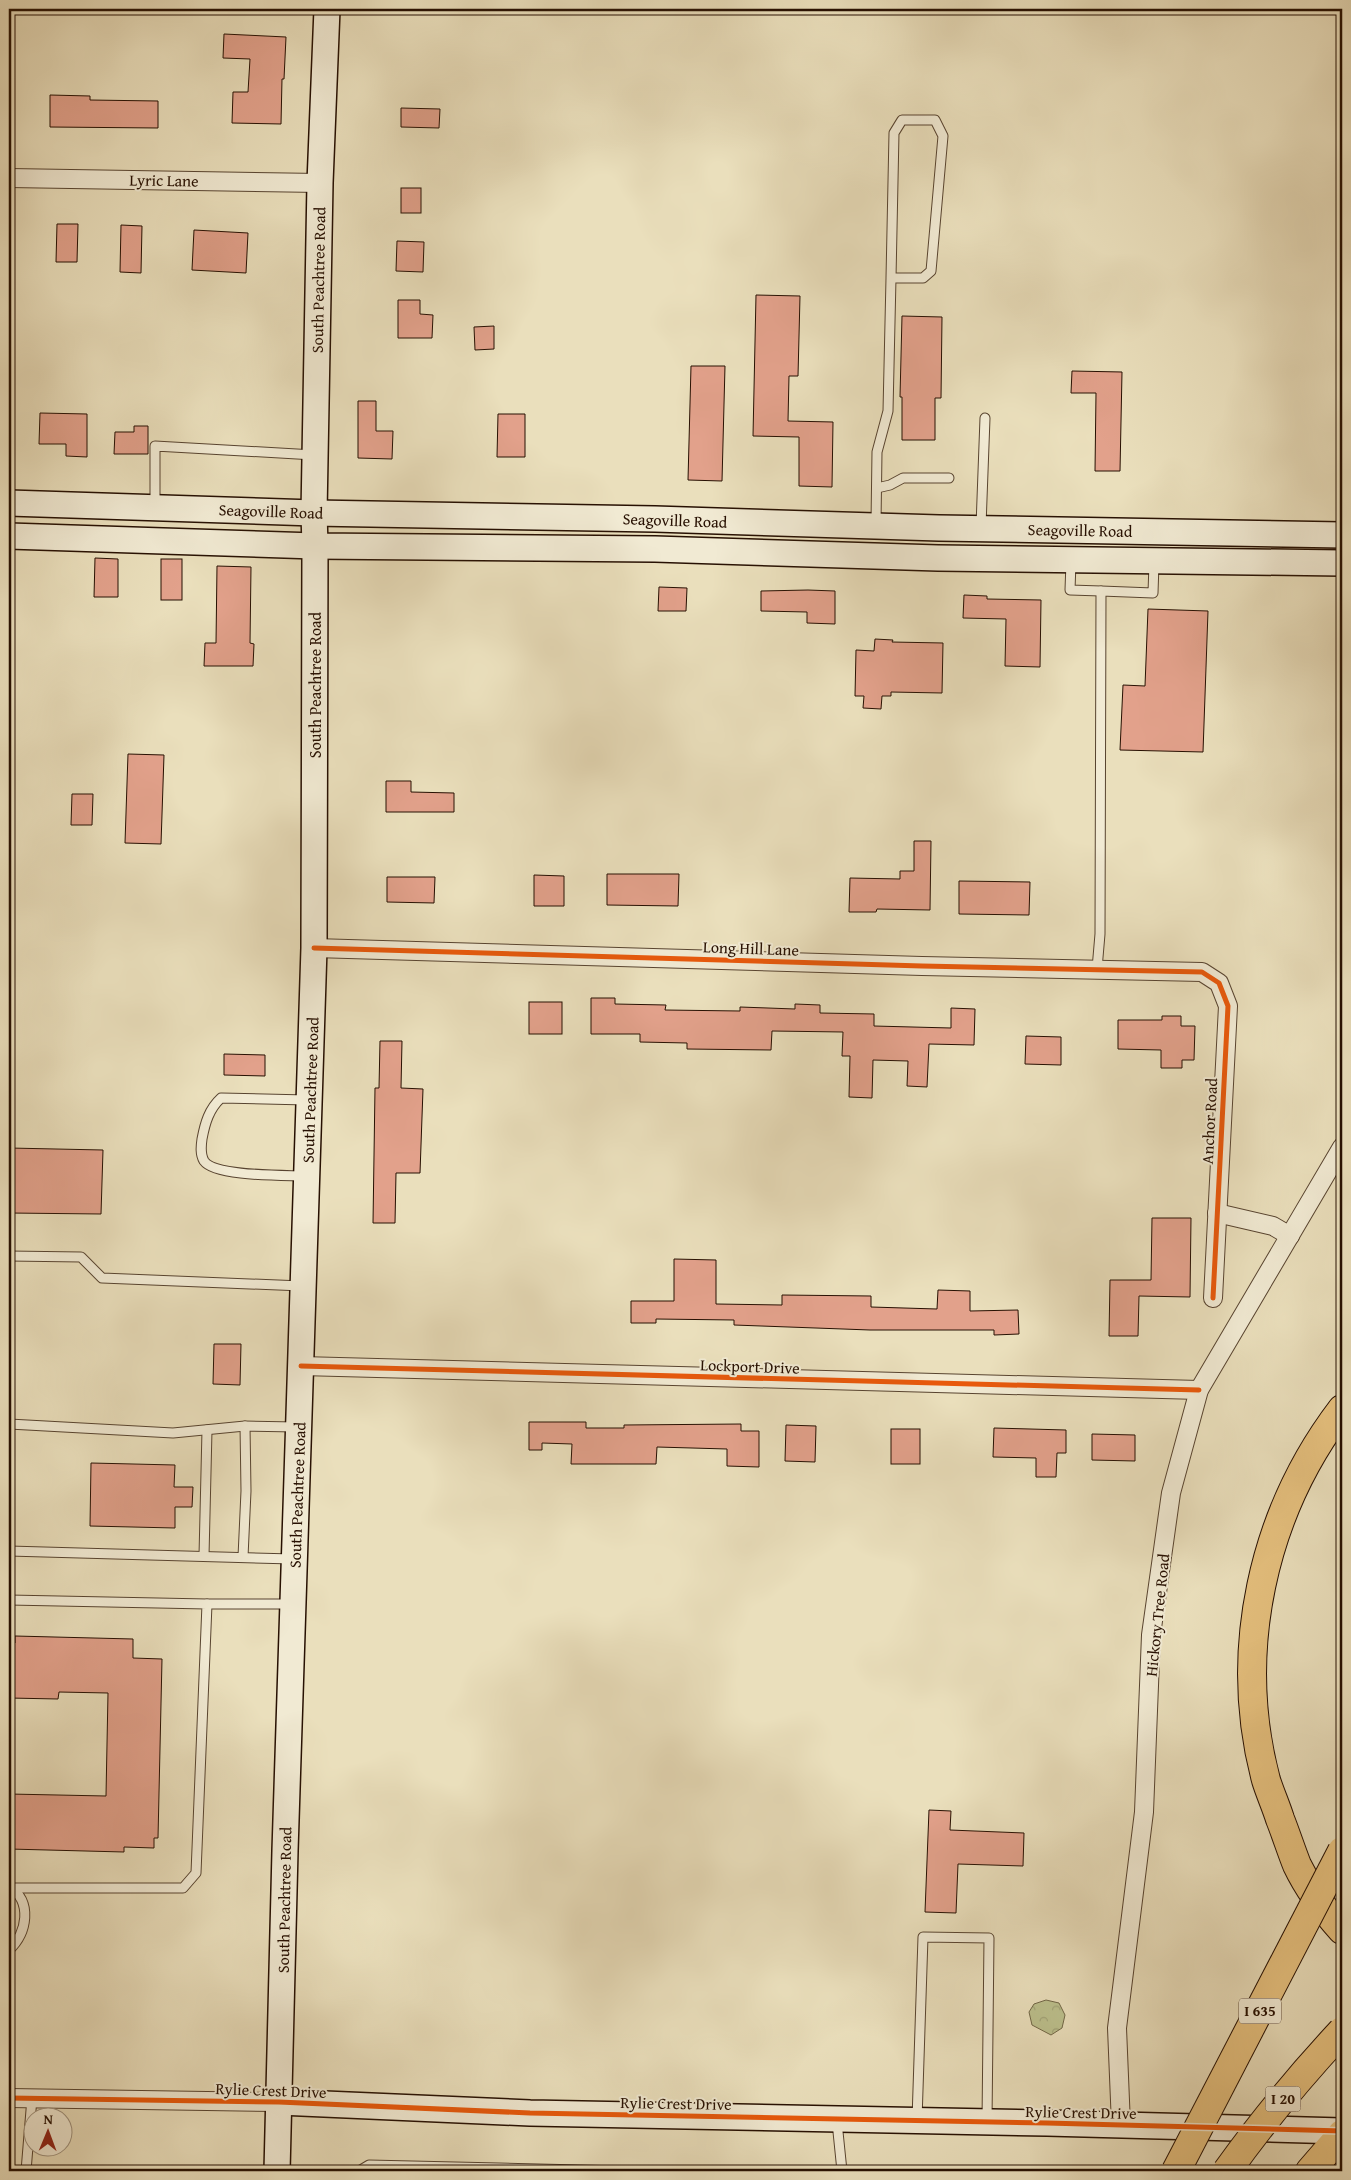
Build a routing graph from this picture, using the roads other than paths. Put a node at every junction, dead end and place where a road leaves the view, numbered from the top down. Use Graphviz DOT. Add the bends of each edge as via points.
graph roads {
  1 [pos="327,9"];
  2 [pos="9,178"];
  3 [pos="320,183"];
  4 [pos="891,278"];
  5 [pos="984,418"];
  6 [pos="315,455"];
  7 [pos="949,478"];
  8 [pos="876,488"];
  9 [pos="9,503"];
  10 [pos="155,507"];
  11 [pos="314,513"];
  12 [pos="655,519"];
  13 [pos="824,525"];
  14 [pos="876,526"];
  15 [pos="981,529"];
  16 [pos="1253,532"];
  17 [pos="1342,535"];
  18 [pos="9,536"];
  19 [pos="316,546"];
  20 [pos="655,549"];
  21 [pos="824,554"];
  22 [pos="1071,559"];
  23 [pos="1154,560"];
  24 [pos="1252,561"];
  25 [pos="1342,563"];
  26 [pos="1101,591"];
  27 [pos="314,948"];
  28 [pos="1097,969"];
  29 [pos="1187,970"];
  30 [pos="310,1100"];
  31 [pos="1342,1147"];
  32 [pos="307,1176"];
  33 [pos="1217,1213"];
  34 [pos="1290,1236"];
  35 [pos="9,1256"];
  36 [pos="304,1286"];
  37 [pos="1213,1298"];
  38 [pos="301,1366"];
  39 [pos="1199,1390"];
  40 [pos="1342,1409"];
  41 [pos="9,1424"];
  42 [pos="245,1426"];
  43 [pos="299,1427"];
  44 [pos="206,1430"];
  45 [pos="9,1550"];
  46 [pos="204,1556"];
  47 [pos="243,1557"];
  48 [pos="295,1559"];
  49 [pos="9,1600"];
  50 [pos="207,1604"];
  51 [pos="293,1604"];
  52 [pos="1342,1850"];
  53 [pos="10,1887"];
  54 [pos="1342,1930"];
  55 [pos="9,1950"];
  56 [pos="1342,2030"];
  57 [pos="9,2098"];
  58 [pos="32,2098"];
  59 [pos="279,2102"];
  60 [pos="837,2119"];
  61 [pos="917,2120"];
  62 [pos="987,2122"];
  63 [pos="1121,2125"];
  64 [pos="1342,2133"];
  65 [pos="26,2171"];
  66 [pos="277,2171"];
  67 [pos="359,2171"];
  68 [pos="622,2171"];
  69 [pos="842,2171"];
  70 [pos="1176,2171"];
  71 [pos="1227,2171"];
  72 [pos="1310,2171"];
  1 -- 3 [label="main road, South Peachtree Road"];
  2 -- 3 [label="street, Lyric Lane"];
  3 -- 6 [label="main road, South Peachtree Road"];
  4 -- 4 [label="lane" via="923,278 931,271 943,136 936,120 902,120 894,133"];
  4 -- 8 [label="lane" via="888,410 877,452"];
  5 -- 15 [label="lane"];
  6 -- 10 [label="lane" via="155,446"];
  6 -- 11 [label="main road, South Peachtree Road"];
  7 -- 8 [label="lane" via="903,478"];
  8 -- 14 [label="lane"];
  9 -- 10 [label="main road, Seagoville Road"];
  10 -- 11 [label="main road, Seagoville Road"];
  11 -- 12 [label="main road, Seagoville Road"];
  11 -- 19 [label="main road, South Peachtree Road"];
  12 -- 13 [label="main road, Seagoville Road"];
  12 -- 20 [label="main road"];
  13 -- 14 [label="main road, Seagoville Road"];
  13 -- 21 [label="main road"];
  14 -- 15 [label="main road, Seagoville Road"];
  15 -- 16 [label="main road, Seagoville Road"];
  16 -- 17 [label="main road, Seagoville Road"];
  16 -- 24 [label="main road"];
  18 -- 19 [label="main road, Seagoville Road"];
  19 -- 20 [label="main road, Seagoville Road"];
  19 -- 27 [label="main road, South Peachtree Road"];
  20 -- 21 [label="main road, Seagoville Road"];
  21 -- 22 [label="main road, Seagoville Road"];
  22 -- 23 [label="main road, Seagoville Road"];
  22 -- 26 [label="lane" via="1070,590"];
  23 -- 24 [label="main road, Seagoville Road"];
  23 -- 26 [label="lane" via="1153,593"];
  24 -- 25 [label="main road, Seagoville Road"];
  26 -- 28 [label="lane" via="1100,924"];
  27 -- 28 [label="street, Long Hill Lane"];
  27 -- 30 [label="main road, South Peachtree Road"];
  28 -- 29 [label="street, Long Hill Lane"];
  29 -- 33 [label="street, Anchor Road" via="1202,972 1219,983 1228,1006"];
  30 -- 32 [label="main road, South Peachtree Road"];
  30 -- 32 [label="lane" via="221,1098 212,1107 200,1149 205,1162 212,1167 246,1175"];
  31 -- 34 [label="street, Hickory Tree Road"];
  32 -- 36 [label="main road, South Peachtree Road"];
  33 -- 34 [label="street" via="1273,1226"];
  33 -- 37 [label="street, Anchor Road"];
  34 -- 39 [label="street, Hickory Tree Road"];
  35 -- 36 [label="lane" via="81,1257 102,1278"];
  36 -- 38 [label="main road, South Peachtree Road"];
  38 -- 39 [label="street, Lockport Drive"];
  38 -- 43 [label="main road, South Peachtree Road"];
  39 -- 63 [label="street, Hickory Tree Road" via="1171,1493 1152,1635 1144,1812 1117,2028"];
  40 -- 54 [label="highway" via="1308,1459 1284,1509 1267,1559 1255,1615 1251,1671 1256,1728 1266,1780 1298,1866"];
  41 -- 44 [label="lane" via="173,1433"];
  42 -- 43 [label="lane"];
  42 -- 44 [label="lane"];
  42 -- 47 [label="lane"];
  43 -- 48 [label="main road, South Peachtree Road"];
  44 -- 46 [label="lane"];
  45 -- 46 [label="lane"];
  46 -- 47 [label="lane"];
  47 -- 48 [label="lane"];
  48 -- 51 [label="main road, South Peachtree Road"];
  49 -- 50 [label="lane"];
  50 -- 51 [label="lane"];
  50 -- 53 [label="lane" via="196,1873 183,1888"];
  51 -- 59 [label="main road, South Peachtree Road"];
  52 -- 70 [label="highway, I 635, bridge"];
  53 -- 55 [label="lane" via="21,1899 25,1913 24,1928"];
  56 -- 71 [label="highway, I 20, bridge" via="1309,2066"];
  57 -- 58 [label="street, Rylie Crest Drive"];
  58 -- 59 [label="street, Rylie Crest Drive"];
  58 -- 65 [label="lane"];
  59 -- 60 [label="main road, Rylie Crest Drive" via="530,2113"];
  59 -- 66 [label="main road, South Peachtree Road"];
  60 -- 61 [label="main road, Rylie Crest Drive"];
  60 -- 69 [label="lane"];
  61 -- 62 [label="main road, Rylie Crest Drive"];
  61 -- 62 [label="lane" via="923,1937 989,1938"];
  62 -- 63 [label="main road, Rylie Crest Drive"];
  63 -- 64 [label="main road, Rylie Crest Drive"];
  64 -- 72 [label="highway"];
  67 -- 68 [label="lane" via="369,2165"];
}
